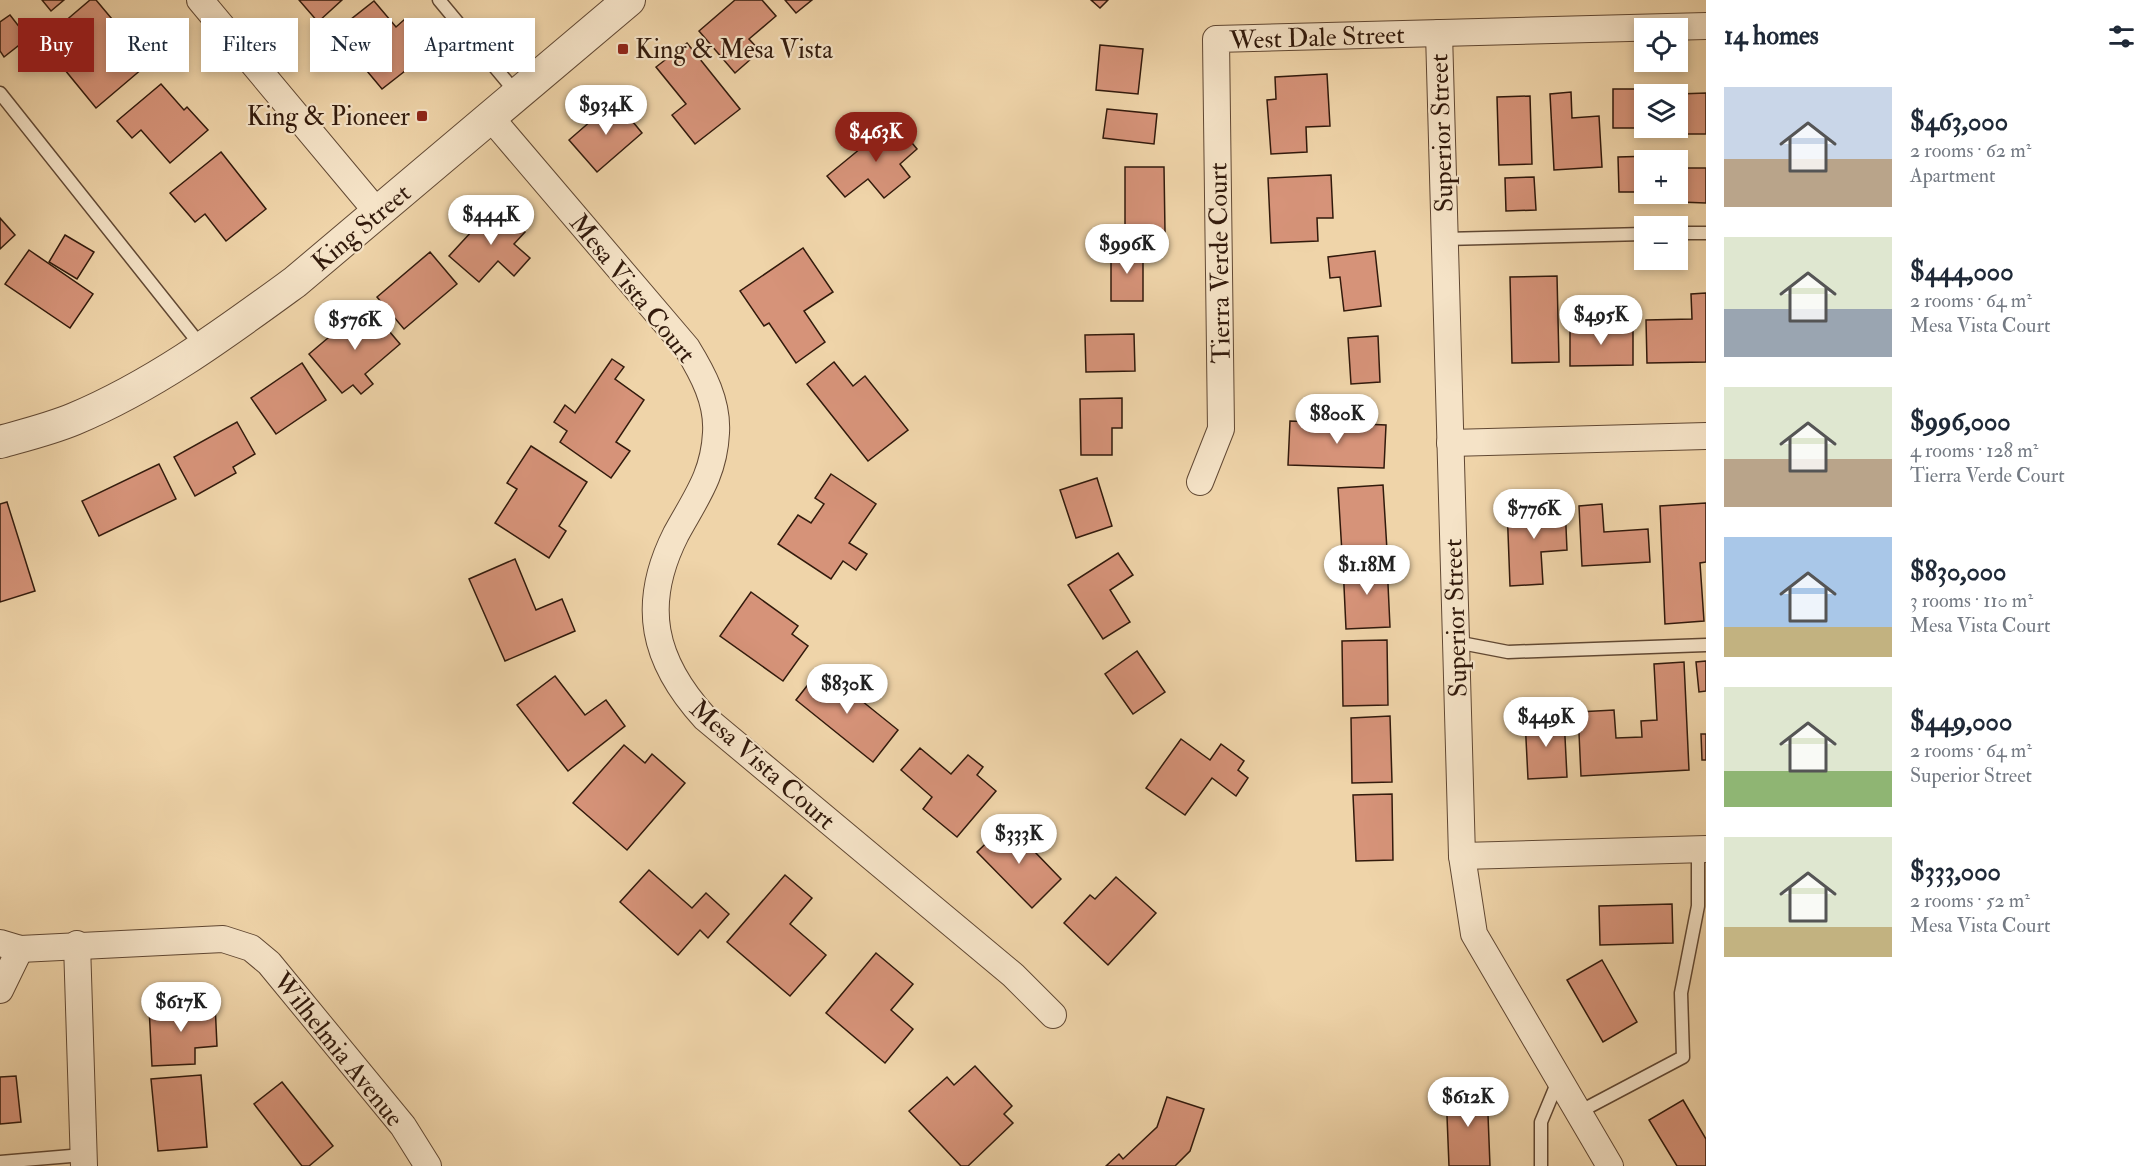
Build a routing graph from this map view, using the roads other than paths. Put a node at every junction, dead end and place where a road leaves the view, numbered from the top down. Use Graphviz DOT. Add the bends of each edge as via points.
graph roads {
  1 [pos="200,0"];
  2 [pos="439,0"];
  3 [pos="629,0"];
  4 [pos="1706,26"];
  5 [pos="1439,33"];
  6 [pos="1216,39"];
  7 [pos="0,93"];
  8 [pos="519,96"];
  9 [pos="491,118"];
  10 [pos="378,213"];
  11 [pos="1706,232"];
  12 [pos="1688,233"];
  13 [pos="1634,234"];
  14 [pos="1444,239"];
  15 [pos="203,348"];
  16 [pos="1706,436"];
  17 [pos="0,442"];
  18 [pos="1450,443"];
  19 [pos="1200,482"];
  20 [pos="1456,642"];
  21 [pos="1706,645"];
  22 [pos="1702,849"];
  23 [pos="1462,856"];
  24 [pos="77,944"];
  25 [pos="10,946"];
  26 [pos="0,990"];
  27 [pos="1053,1015"];
  28 [pos="1559,1079"];
  29 [pos="1579,1112"];
  30 [pos="84,1160"];
  31 [pos="0,1162"];
  32 [pos="428,1166"];
  33 [pos="1541,1166"];
  34 [pos="1610,1166"];
  1 -- 10 [label="street"];
  2 -- 8 [label="lane"];
  3 -- 8 [label="street, King Street"];
  4 -- 5 [label="street, West Dale Street"];
  5 -- 6 [label="street, West Dale Street"];
  5 -- 14 [label="street, Superior Street"];
  6 -- 19 [label="street, Tierra Verde Court" via="1221,429"];
  7 -- 15 [label="lane"];
  8 -- 9 [label="street, King Street"];
  9 -- 10 [label="street, King Street"];
  9 -- 27 [label="street, Mesa Vista Court" via="687,348 714,404 717,432 704,488 663,561 656,588 660,645 670,674 705,718 1014,975"];
  10 -- 15 [label="street, King Street" via="295,282"];
  11 -- 12 [label="lane"];
  13 -- 14 [label="lane"];
  14 -- 18 [label="street, Superior Street"];
  15 -- 17 [label="street, King Street" via="73,419"];
  16 -- 18 [label="street"];
  18 -- 20 [label="street, Superior Street"];
  20 -- 21 [label="lane" via="1508,652"];
  20 -- 23 [label="street, Superior Street"];
  22 -- 23 [label="street"];
  22 -- 29 [label="lane" via="1698,906 1681,993 1683,1057"];
  23 -- 28 [label="street, Superior Street" via="1474,934"];
  24 -- 25 [label="street, Wilhelmia Avenue"];
  24 -- 30 [label="street"];
  24 -- 32 [label="street, Wilhelmia Avenue" via="223,939 251,948 269,963 403,1126"];
  25 -- 26 [label="street"];
  28 -- 29 [label="street, Superior Street"];
  28 -- 33 [label="lane" via="1541,1122"];
  29 -- 34 [label="street, Superior Street"];
  30 -- 31 [label="lane"];
}
